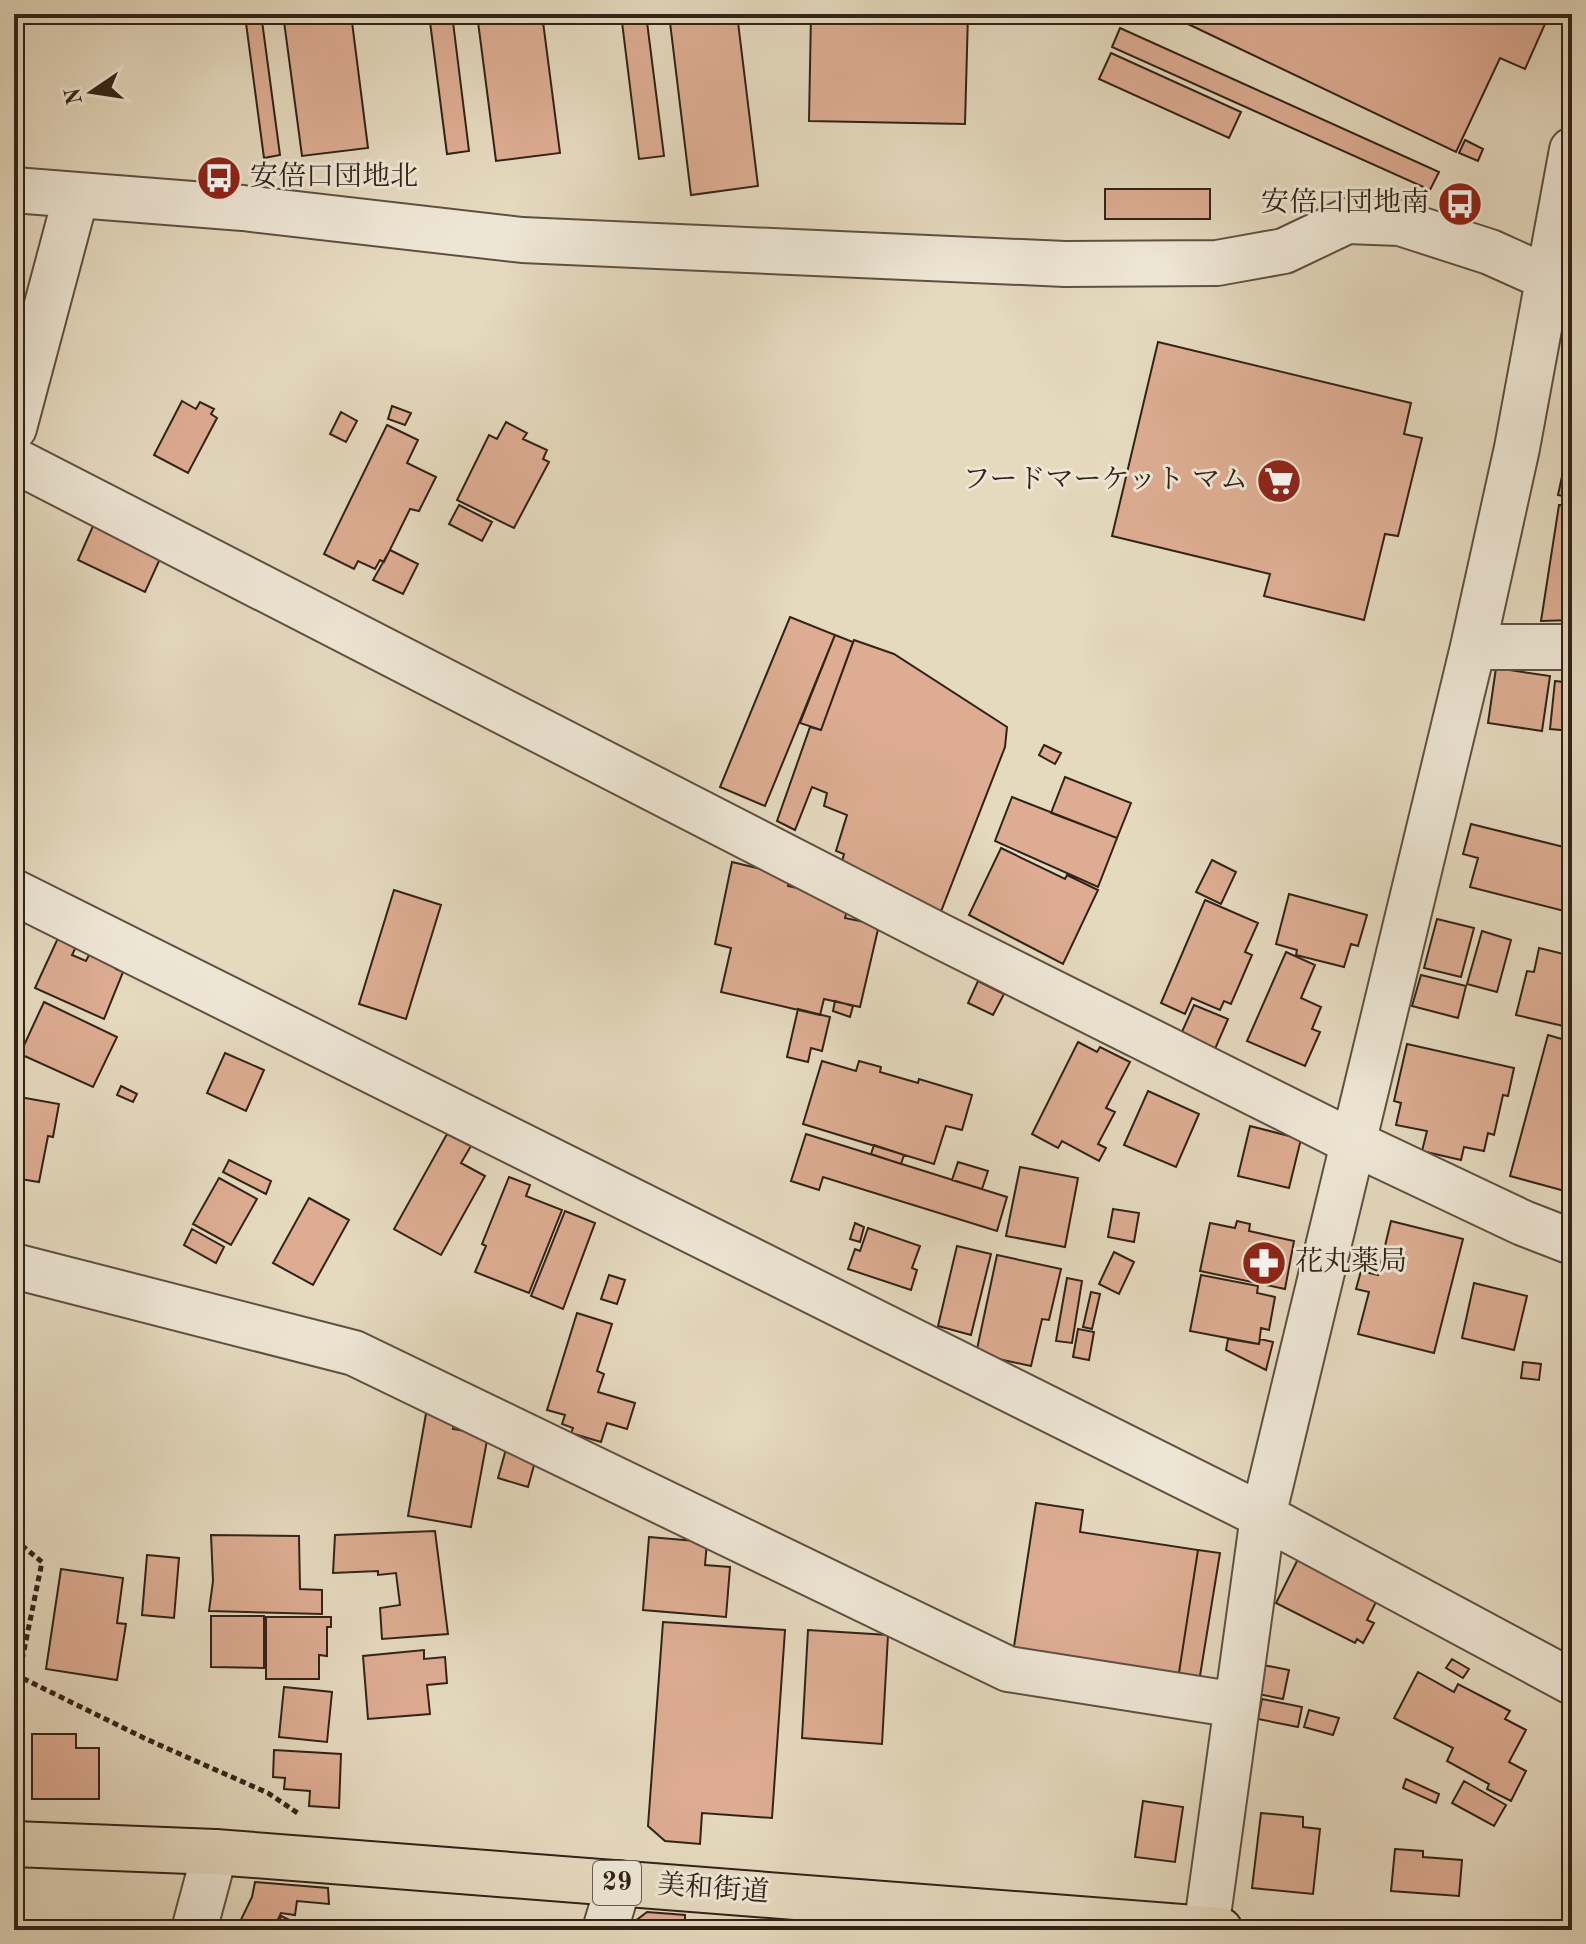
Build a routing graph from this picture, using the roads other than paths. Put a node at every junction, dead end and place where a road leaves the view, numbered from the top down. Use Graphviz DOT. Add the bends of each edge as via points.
graph roads {
  1 [pos="1572,150"];
  2 [pos="14,190"];
  3 [pos="76,196"];
  4 [pos="1550,279"];
  5 [pos="14,428"];
  6 [pos="14,460"];
  7 [pos="1473,647"];
  8 [pos="1572,647"];
  9 [pos="14,892"];
  10 [pos="1354,1143"];
  11 [pos="1572,1242"];
  12 [pos="14,1266"];
  13 [pos="1263,1516"];
  14 [pos="1572,1682"];
  15 [pos="1237,1705"];
  16 [pos="14,1844"];
  17 [pos="215,1852"];
  18 [pos="619,1883"];
  19 [pos="194,1930"];
  20 [pos="605,1930"];
  21 [pos="1211,1930"];
  1 -- 4 [label="street"];
  2 -- 3 [label="street"];
  3 -- 4 [label="street" via="243,208 522,240 1065,264 1217,263 1284,251 1347,221 1400,223 1490,252"];
  3 -- 5 [label="street"];
  4 -- 7 [label="street"];
  6 -- 10 [label="street"];
  7 -- 8 [label="street"];
  7 -- 10 [label="street"];
  9 -- 13 [label="street"];
  10 -- 11 [label="street"];
  10 -- 13 [label="street"];
  12 -- 15 [label="street" via="354,1353 1008,1669"];
  13 -- 14 [label="street"];
  13 -- 15 [label="street"];
  15 -- 21 [label="street"];
  16 -- 17 [label="main road, 美和街道 / 29"];
  17 -- 18 [label="main road, 美和街道 / 29"];
  17 -- 19 [label="street"];
  18 -- 20 [label="street"];
  18 -- 21 [label="main road, 美和街道 / 29"];
}
